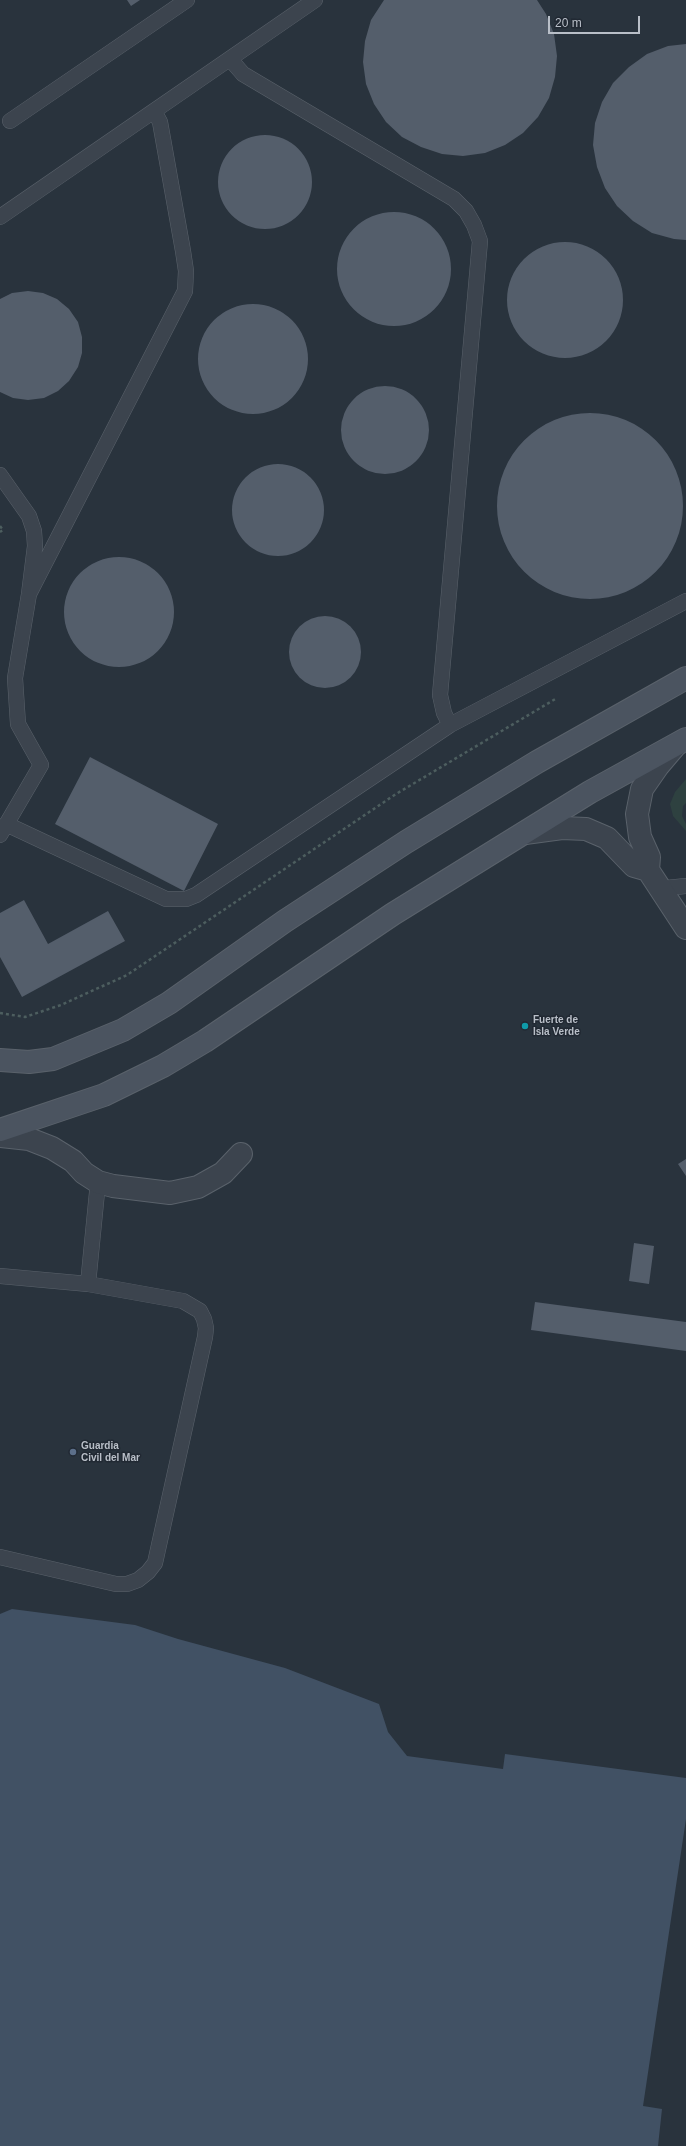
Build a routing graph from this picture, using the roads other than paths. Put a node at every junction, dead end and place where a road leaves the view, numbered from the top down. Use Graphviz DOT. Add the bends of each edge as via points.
graph roads {
  1 [pos="187,0"];
  2 [pos="315,0"];
  3 [pos="230,59"];
  4 [pos="154,111"];
  5 [pos="10,121"];
  6 [pos="0,217"];
  7 [pos="0,474"];
  8 [pos="29,594"];
  9 [pos="686,601"];
  10 [pos="686,678"];
  11 [pos="450,725"];
  12 [pos="681,742"];
  13 [pos="3,830"];
  14 [pos="525,833"];
  15 [pos="653,878"];
  16 [pos="686,886"];
  17 [pos="686,928"];
  18 [pos="0,1060"];
  19 [pos="0,1130"];
  20 [pos="0,1136"];
  21 [pos="241,1154"];
  22 [pos="98,1182"];
  23 [pos="0,1276"];
  24 [pos="88,1284"];
  25 [pos="0,1557"];
  1 -- 5 [label="lane"];
  2 -- 3 [label="lane"];
  3 -- 4 [label="lane"];
  3 -- 11 [label="lane" via="243,74 454,199 466,211 480,241 440,695 444,714"];
  4 -- 6 [label="lane"];
  4 -- 8 [label="lane" via="160,122 183,251 185,291"];
  7 -- 8 [label="lane" via="29,516 34,530 35,546"];
  8 -- 13 [label="lane" via="15,678 18,724 41,765"];
  9 -- 11 [label="lane"];
  10 -- 18 [label="main road" via="537,762 406,842 285,921 169,1003 123,1030 54,1059 29,1062"];
  11 -- 13 [label="lane" via="196,895 186,899 166,899"];
  12 -- 14 [label="main road" via="590,792"];
  12 -- 15 [label="street" via="658,766 642,789 637,814 640,837 649,857"];
  14 -- 15 [label="street" via="562,828 586,830 607,838 634,866"];
  14 -- 19 [label="main road" via="393,914 205,1041 163,1066 104,1094"];
  15 -- 16 [label="lane" via="666,888"];
  15 -- 17 [label="street"];
  20 -- 22 [label="street" via="29,1139 52,1148 73,1161 84,1173"];
  21 -- 22 [label="street" via="223,1173 198,1187 170,1193"];
  22 -- 24 [label="lane"];
  23 -- 24 [label="lane"];
  24 -- 25 [label="lane" via="184,1301 200,1311 204,1319 205,1337 155,1563 138,1580 116,1584"];
}
